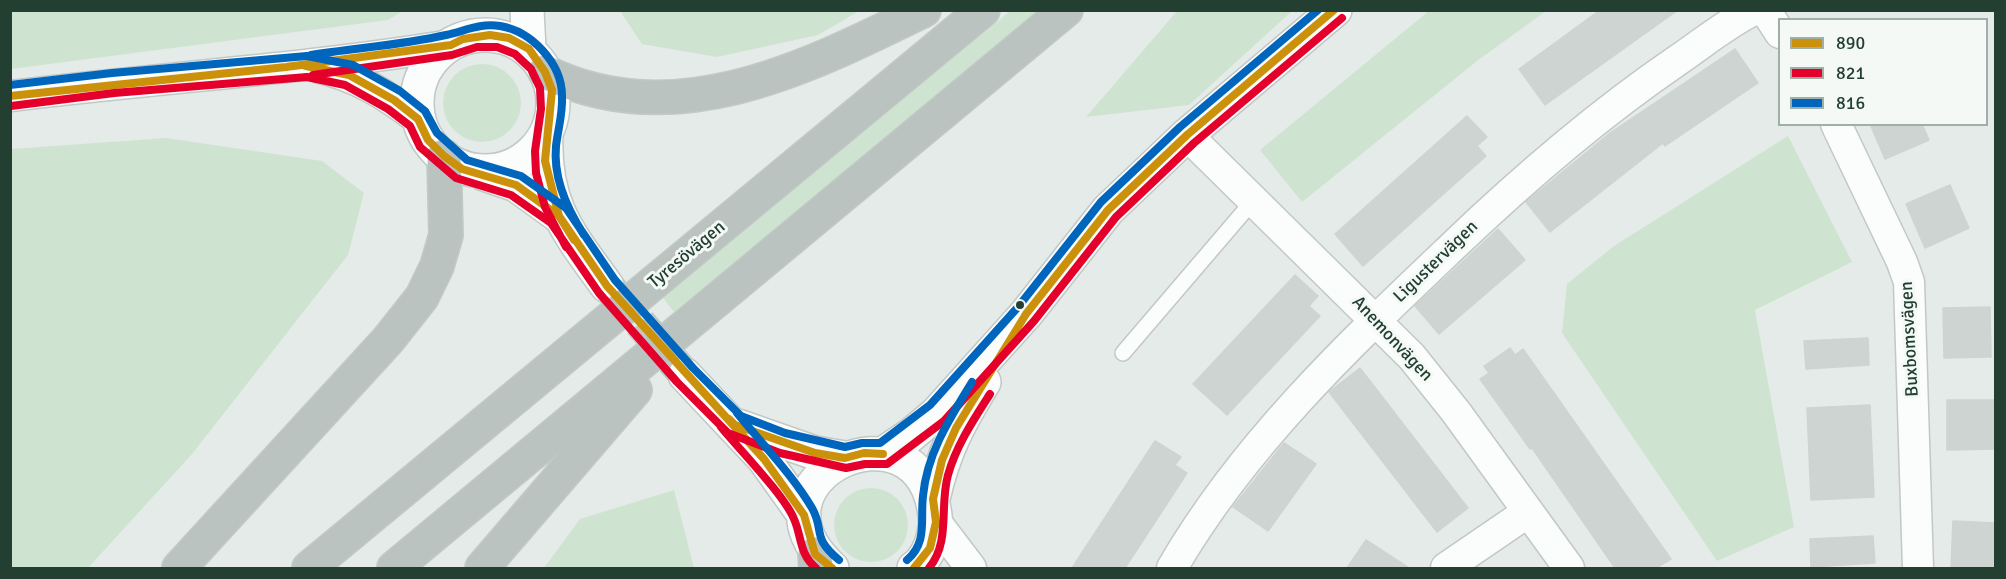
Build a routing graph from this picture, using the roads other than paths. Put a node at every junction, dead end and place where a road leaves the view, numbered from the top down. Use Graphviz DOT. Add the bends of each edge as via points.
graph roads {
  1 [pos="487,10"];
  2 [pos="527,10"];
  3 [pos="924,10"];
  4 [pos="982,10"];
  5 [pos="1066,10"];
  6 [pos="1335,10"];
  7 [pos="1754,10"];
  8 [pos="1765,10"];
  9 [pos="1778,31"];
  10 [pos="457,42"];
  11 [pos="537,60"];
  12 [pos="308,66"];
  13 [pos="10,96"];
  14 [pos="418,119"];
  15 [pos="1837,126"];
  16 [pos="546,133"];
  17 [pos="1187,135"];
  18 [pos="444,156"];
  19 [pos="484,174"];
  20 [pos="1253,201"];
  21 [pos="559,216"];
  22 [pos="607,286"];
  23 [pos="704,311"];
  24 [pos="1026,314"];
  25 [pos="1376,319"];
  26 [pos="1123,353"];
  27 [pos="685,375"];
  28 [pos="735,425"];
  29 [pos="883,454"];
  30 [pos="845,458"];
  31 [pos="934,511"];
  32 [pos="1528,512"];
  33 [pos="804,515"];
  34 [pos="821,564"];
  35 [pos="178,568"];
  36 [pos="309,568"];
  37 [pos="394,568"];
  38 [pos="482,568"];
  39 [pos="914,568"];
  40 [pos="971,568"];
  41 [pos="1172,568"];
  42 [pos="1446,568"];
  43 [pos="1569,568"];
  44 [pos="1918,568"];
  1 -- 10 [label="street"];
  2 -- 11 [label="street"];
  3 -- 11 [label="highway" via="834,54 782,74 729,90 680,97 630,96 585,88"];
  4 -- 36 [label="highway, Tyresövägen"];
  5 -- 23 [label="highway"];
  6 -- 17 [label="street"];
  7 -- 25 [label="street, Ligustervägen" via="1584,127 1539,164"];
  8 -- 9 [label="street"];
  10 -- 11 [label="street" via="490,34 509,38"];
  10 -- 12 [label="street"];
  10 -- 14 [label="street" via="430,64 418,90"];
  11 -- 16 [label="street" via="552,90"];
  12 -- 13 [label="street"];
  12 -- 14 [label="street" via="350,75"];
  14 -- 18 [label="street" via="428,140"];
  15 -- 44 [label="street, Buxbomsvägen" via="1909,282"];
  16 -- 19 [label="street" via="530,155"];
  16 -- 21 [label="street" via="545,161"];
  17 -- 20 [label="street, Anemonvägen"];
  17 -- 24 [label="street" via="1108,210"];
  18 -- 19 [label="street" via="462,169"];
  18 -- 35 [label="highway" via="446,235 422,297 388,340"];
  19 -- 21 [label="street" via="516,185"];
  20 -- 25 [label="street, Anemonvägen"];
  20 -- 26 [label="lane"];
  21 -- 22 [label="street"];
  23 -- 37 [label="highway"];
  23 -- 38 [label="highway"];
  24 -- 29 [label="street" via="937,413"];
  24 -- 31 [label="street" via="956,428 942,460"];
  25 -- 32 [label="street, Anemonvägen" via="1456,412"];
  25 -- 41 [label="street, Ligustervägen" via="1283,414 1213,501"];
  27 -- 28 [label="street"];
  28 -- 30 [label="street" via="804,450"];
  28 -- 33 [label="street"];
  29 -- 30 [label="street"];
  29 -- 31 [label="street" via="906,462 923,479"];
  30 -- 33 [label="street" via="815,481"];
  31 -- 39 [label="street" via="930,548"];
  31 -- 40 [label="street"];
  32 -- 42 [label="street"];
  32 -- 43 [label="street, Anemonvägen"];
  33 -- 34 [label="street" via="807,533"];
}
